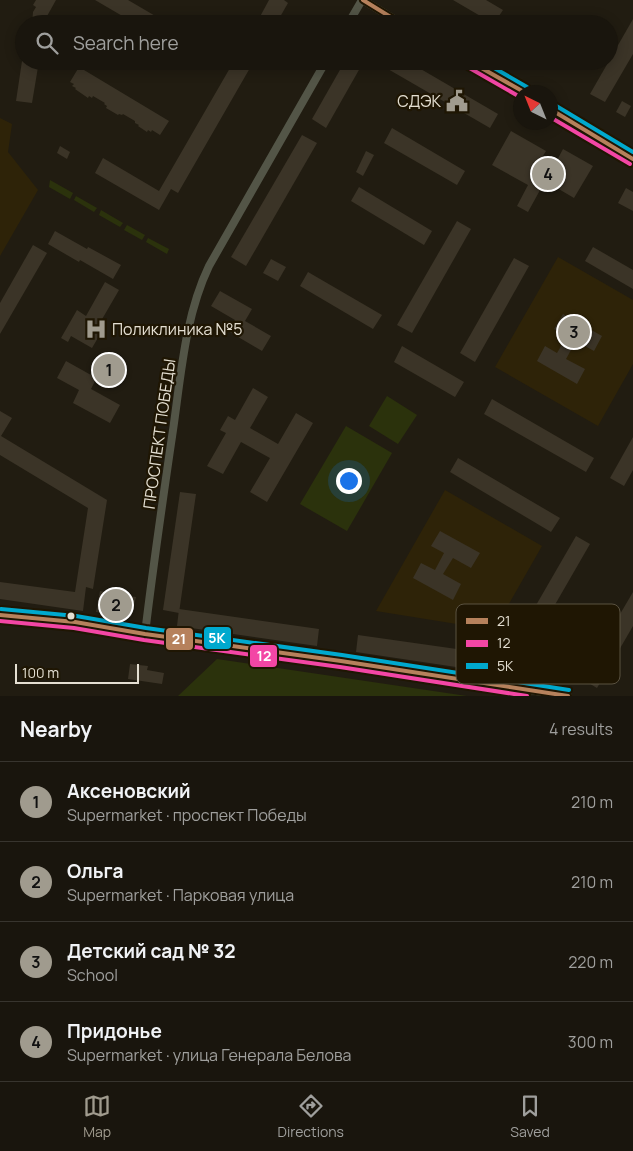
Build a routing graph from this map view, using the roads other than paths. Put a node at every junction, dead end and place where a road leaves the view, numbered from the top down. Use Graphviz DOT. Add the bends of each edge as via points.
graph roads {
  1 [pos="362,0"];
  2 [pos="353,15"];
  3 [pos="387,15"];
  4 [pos="321,70"];
  5 [pos="485,70"];
  6 [pos="513,86"];
  7 [pos="558,114"];
  8 [pos="633,159"];
  9 [pos="0,615"];
  10 [pos="145,634"];
  11 [pos="456,679"];
  12 [pos="490,684"];
  13 [pos="568,696"];
  1 -- 2 [label="street"];
  1 -- 3 [label="street"];
  4 -- 10 [label="street, ПРОСПЕКТ ПОБЕДЫ" via="209,266 198,294 178,392"];
  5 -- 6 [label="street"];
  7 -- 8 [label="street"];
  9 -- 10 [label="street" via="76,622"];
  10 -- 11 [label="street"];
  12 -- 13 [label="street"];
}
